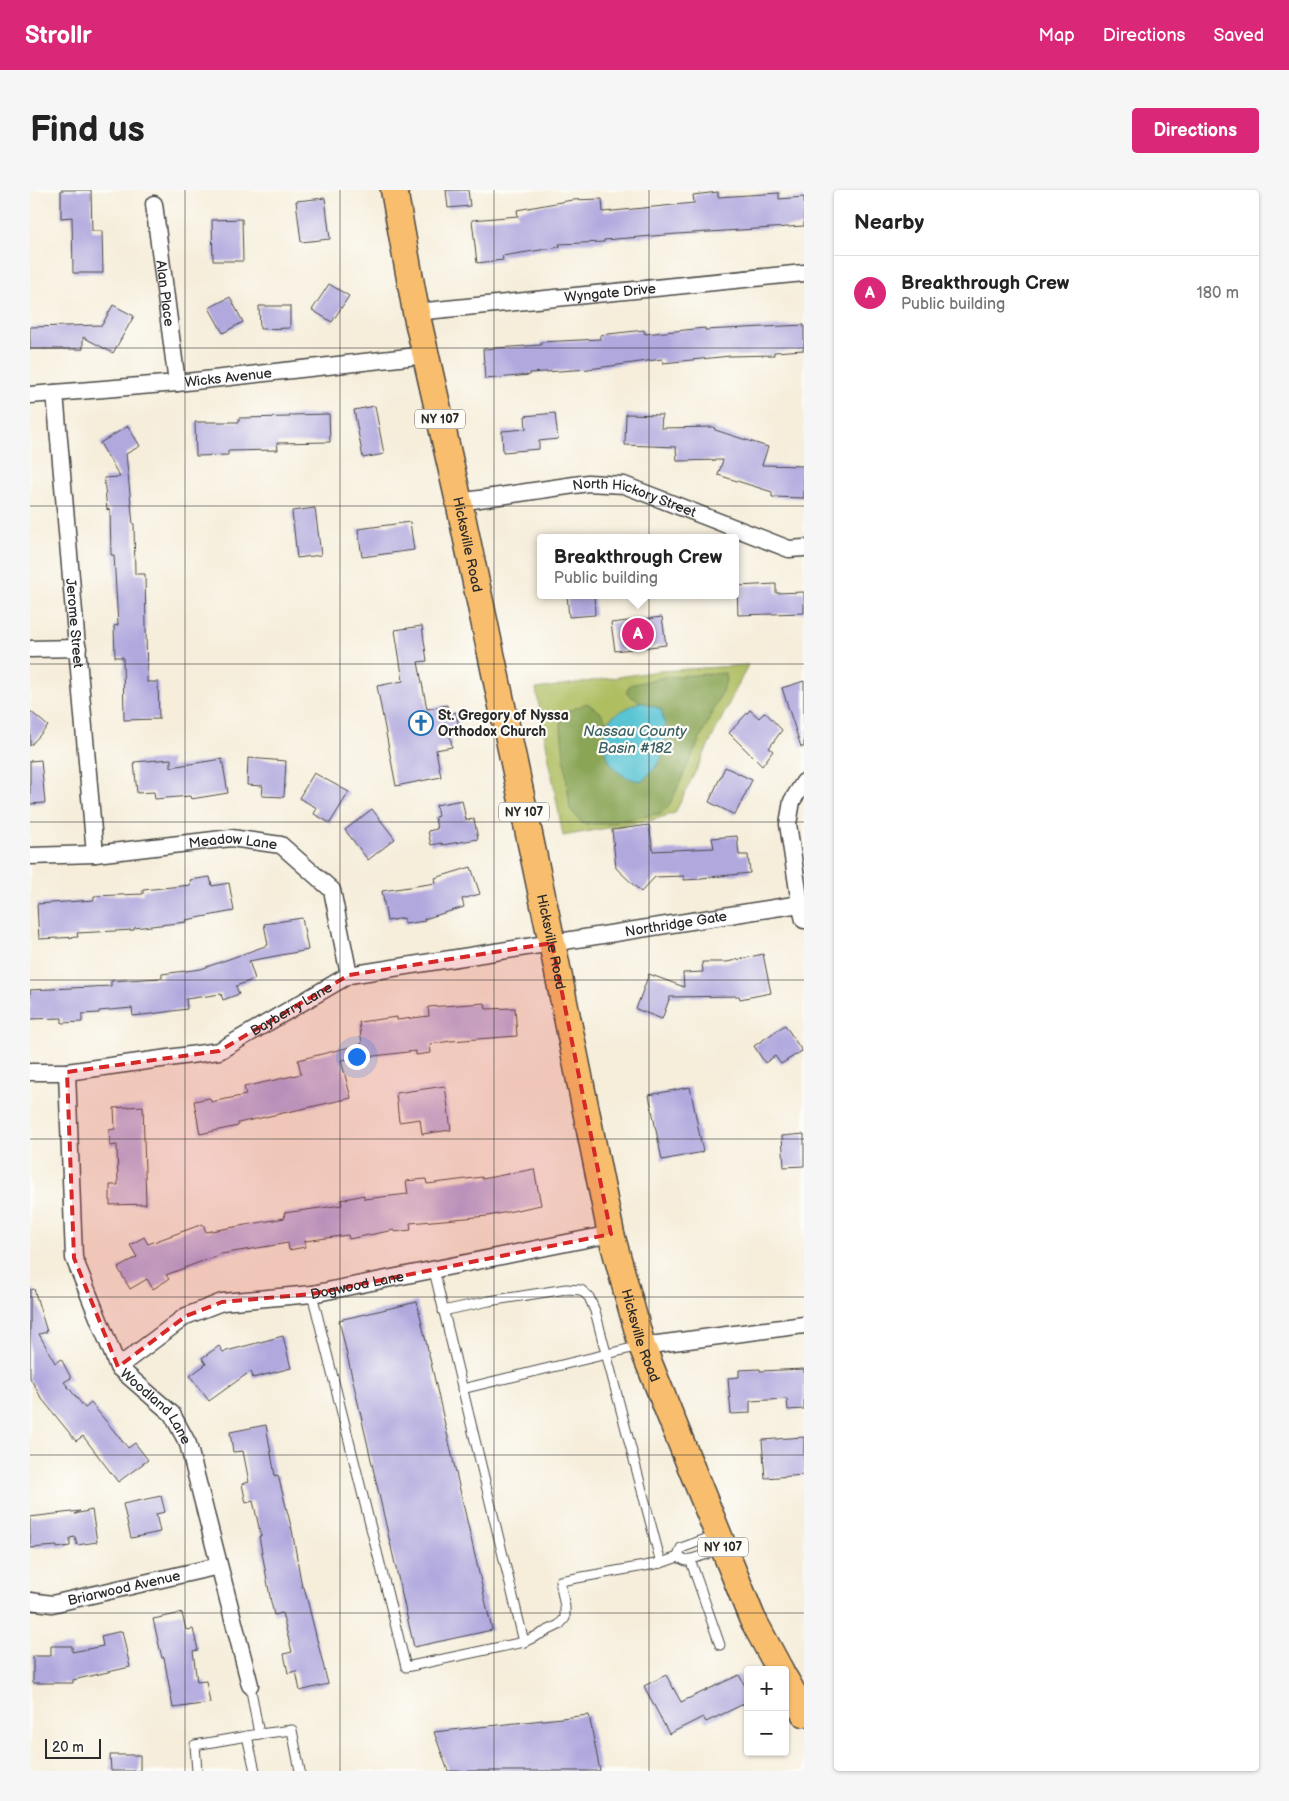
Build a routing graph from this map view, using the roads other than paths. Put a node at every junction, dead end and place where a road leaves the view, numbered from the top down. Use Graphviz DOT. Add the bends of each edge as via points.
graph roads {
  1 [pos="394,190"];
  2 [pos="154,204"];
  3 [pos="804,273"];
  4 [pos="416,312"];
  5 [pos="426,355"];
  6 [pos="177,383"];
  7 [pos="55,393"];
  8 [pos="30,396"];
  9 [pos="459,502"];
  10 [pos="804,548"];
  11 [pos="78,648"];
  12 [pos="30,649"];
  13 [pos="804,782"];
  14 [pos="95,854"];
  15 [pos="30,856"];
  16 [pos="800,904"];
  17 [pos="804,920"];
  18 [pos="552,943"];
  19 [pos="349,975"];
  20 [pos="30,1072"];
  21 [pos="67,1072"];
  22 [pos="611,1234"];
  23 [pos="434,1270"];
  24 [pos="312,1294"];
  25 [pos="444,1311"];
  26 [pos="804,1326"];
  27 [pos="642,1346"];
  28 [pos="606,1356"];
  29 [pos="118,1367"];
  30 [pos="462,1389"];
  31 [pos="716,1542"];
  32 [pos="678,1557"];
  33 [pos="690,1559"];
  34 [pos="661,1563"];
  35 [pos="219,1566"];
  36 [pos="30,1601"];
  37 [pos="524,1642"];
  38 [pos="720,1645"];
  39 [pos="778,1666"];
  40 [pos="250,1685"];
  41 [pos="789,1686"];
  42 [pos="804,1713"];
  43 [pos="259,1734"];
  44 [pos="247,1736"];
  45 [pos="196,1771"];
  46 [pos="255,1771"];
  47 [pos="300,1771"];
  1 -- 4 [label="main road, Hicksville Road / NY 107"];
  2 -- 6 [label="street, Alan Place"];
  3 -- 4 [label="street, Wyngate Drive"];
  4 -- 5 [label="main road, Hicksville Road / NY 107"];
  5 -- 6 [label="street, Wicks Avenue"];
  5 -- 9 [label="main road, Hicksville Road / NY 107"];
  6 -- 7 [label="street, Wicks Avenue"];
  7 -- 8 [label="street, Wicks Avenue"];
  7 -- 11 [label="street, Jerome Street"];
  9 -- 10 [label="street, North Hickory Street" via="588,483 624,485 788,549"];
  9 -- 18 [label="main road, Hicksville Road / NY 107"];
  11 -- 12 [label="street"];
  11 -- 14 [label="street, Jerome Street"];
  13 -- 16 [label="street" via="792,801 788,824"];
  14 -- 15 [label="street, Meadow Lane"];
  14 -- 19 [label="street, Meadow Lane" via="230,838 281,845 332,890"];
  16 -- 17 [label="street"];
  16 -- 18 [label="street, Northridge Gate"];
  18 -- 19 [label="street, Bayberry Lane"];
  18 -- 22 [label="main road, Hicksville Road / NY 107"];
  19 -- 21 [label="street, Bayberry Lane" via="219,1051"];
  20 -- 21 [label="street, Bayberry Lane"];
  21 -- 29 [label="street, Woodland Lane" via="74,1258"];
  22 -- 23 [label="street, Dogwood Lane"];
  22 -- 27 [label="main road, Hicksville Road / NY 107"];
  23 -- 24 [label="street, Dogwood Lane"];
  23 -- 25 [label="lane"];
  24 -- 29 [label="street, Dogwood Lane" via="222,1302 186,1316"];
  24 -- 37 [label="lane" via="406,1667"];
  25 -- 28 [label="lane" via="566,1289 582,1290 595,1311"];
  25 -- 30 [label="lane"];
  26 -- 27 [label="street"];
  27 -- 28 [label="lane"];
  27 -- 31 [label="main road, Hicksville Road / NY 107"];
  28 -- 30 [label="lane"];
  28 -- 34 [label="lane"];
  29 -- 35 [label="street, Woodland Lane" via="172,1414 188,1444"];
  30 -- 37 [label="lane"];
  31 -- 32 [label="lane" via="703,1540 681,1548"];
  31 -- 33 [label="lane" via="707,1554"];
  31 -- 39 [label="main road, Hicksville Road / NY 107"];
  32 -- 33 [label="lane" via="686,1561"];
  32 -- 34 [label="lane"];
  33 -- 38 [label="lane"];
  34 -- 37 [label="lane" via="560,1581 565,1618 559,1625"];
  35 -- 36 [label="street, Briarwood Avenue" via="52,1604"];
  35 -- 40 [label="street, Woodland Lane"];
  40 -- 43 [label="lane"];
  41 -- 42 [label="main road"];
  43 -- 44 [label="lane"];
  43 -- 47 [label="lane" via="292,1730"];
  44 -- 45 [label="lane" via="195,1745"];
  44 -- 46 [label="lane"];
}
